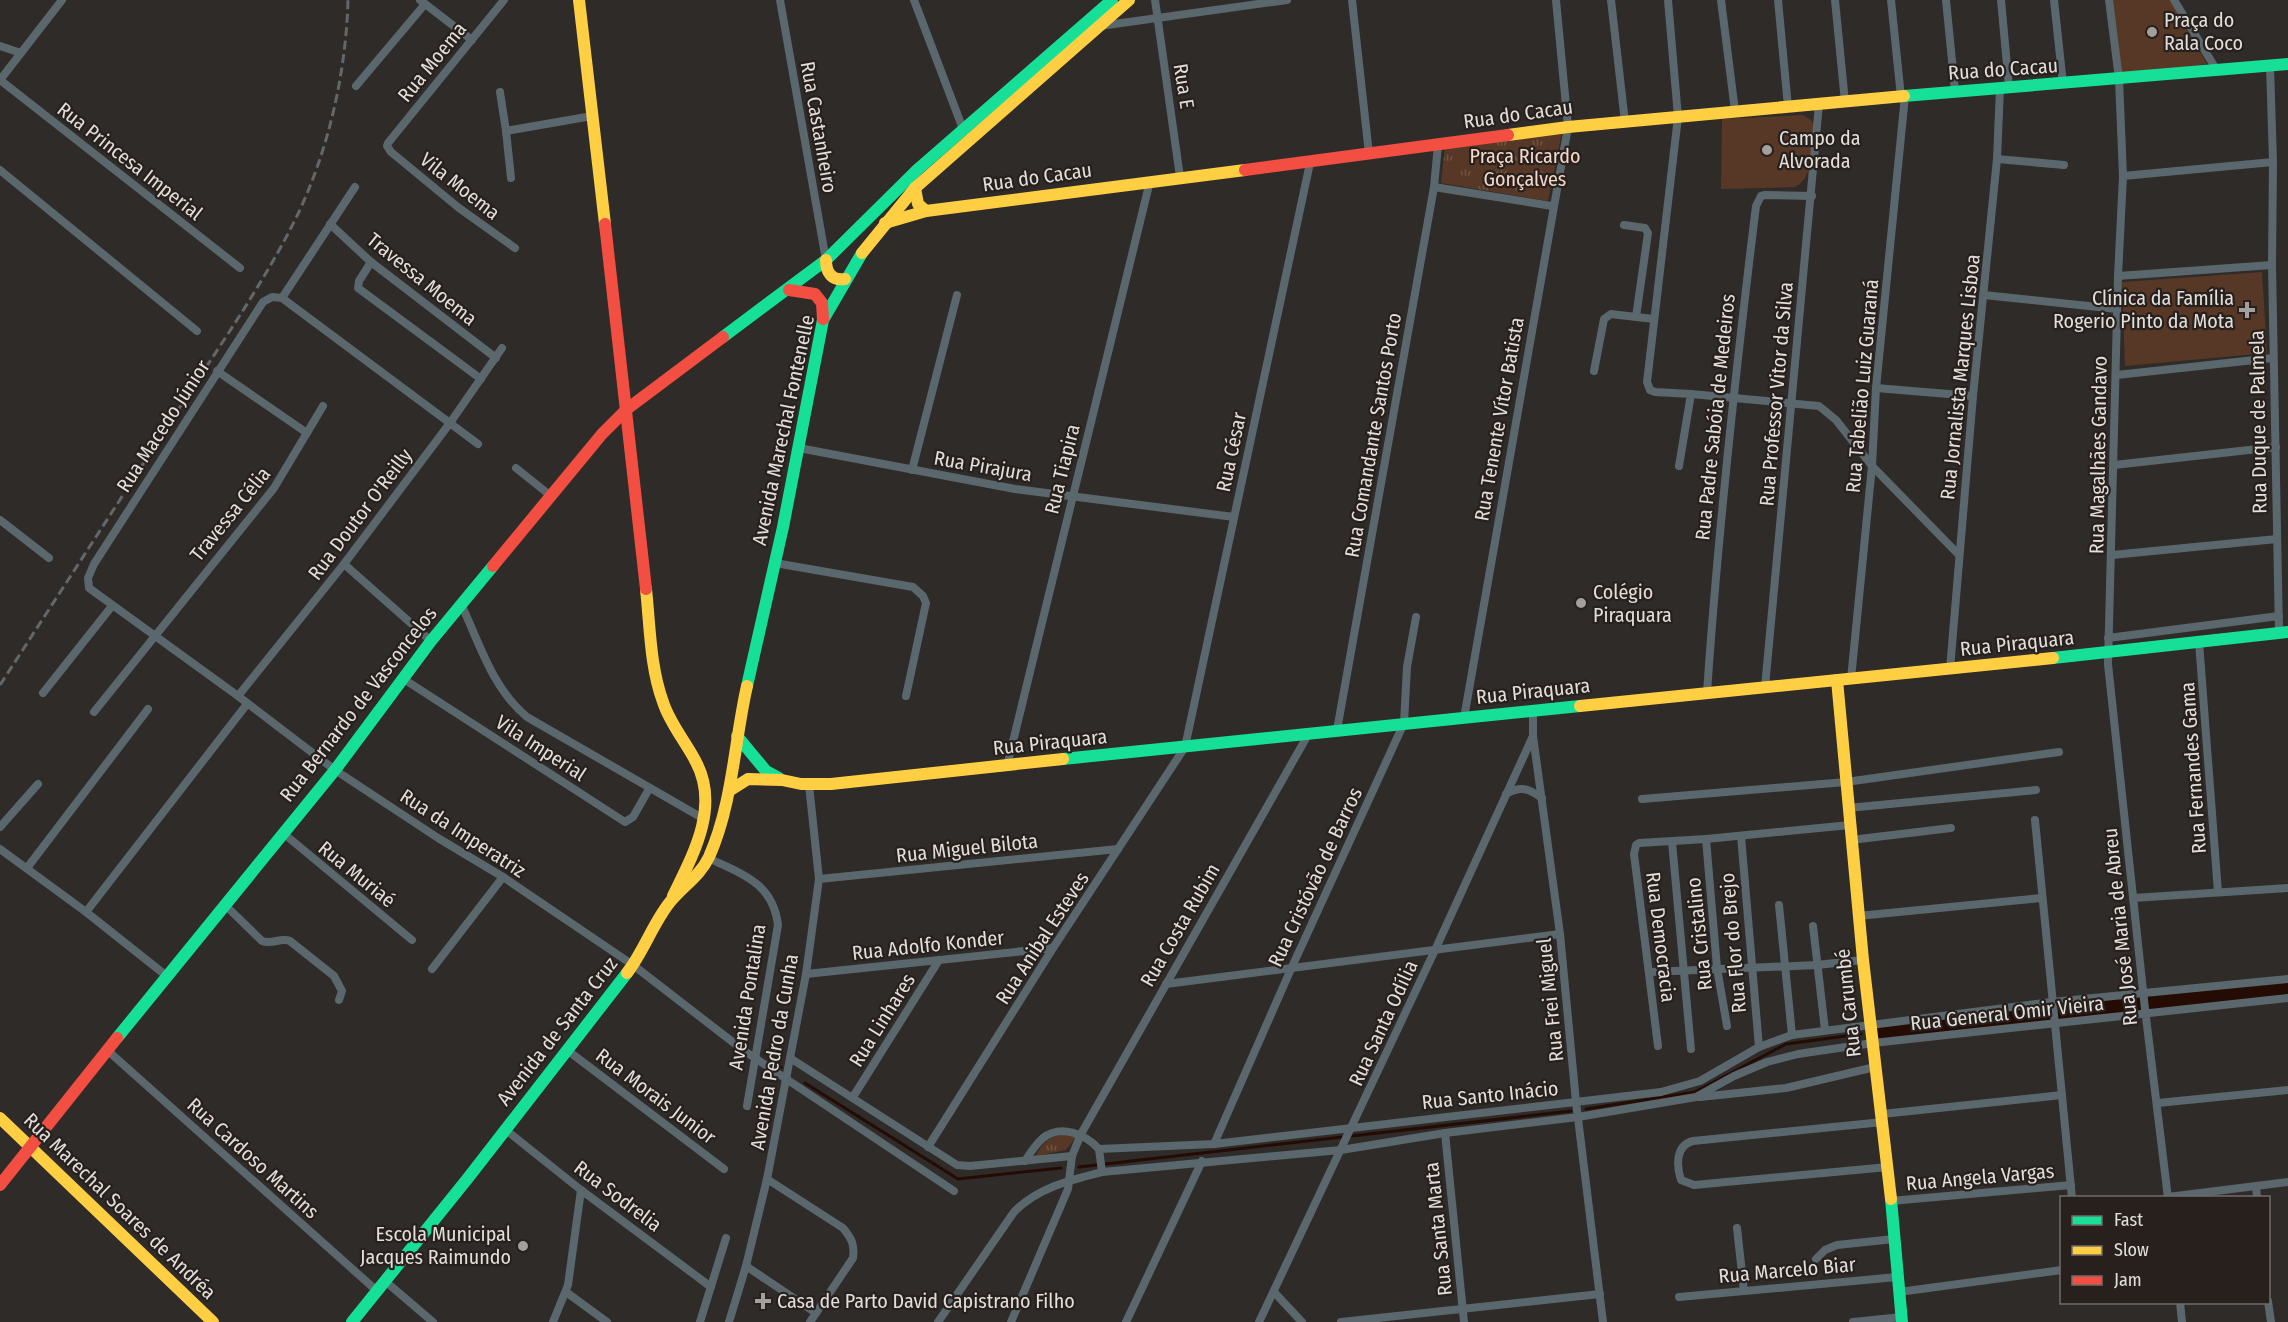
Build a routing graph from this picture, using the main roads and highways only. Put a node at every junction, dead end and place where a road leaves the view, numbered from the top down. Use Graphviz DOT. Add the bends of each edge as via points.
graph roads {
  1 [pos="579,0"];
  2 [pos="1112,0"];
  3 [pos="1129,0"];
  4 [pos="2288,64"];
  5 [pos="915,188"];
  6 [pos="926,211"];
  7 [pos="885,223"];
  8 [pos="826,260"];
  9 [pos="845,279"];
  10 [pos="789,290"];
  11 [pos="823,320"];
  12 [pos="627,409"];
  13 [pos="602,434"];
  14 [pos="631,443"];
  15 [pos="2283,633"];
  16 [pos="1837,680"];
  17 [pos="737,736"];
  18 [pos="782,780"];
  19 [pos="728,795"];
  20 [pos="670,902"];
  21 [pos="0,1118"];
  22 [pos="30,1147"];
  23 [pos="0,1185"];
  24 [pos="1902,1319"];
  25 [pos="213,1322"];
  26 [pos="352,1322"];
  1 -- 12 [label="main road"];
  2 -- 8 [label="main road, Avenida Marechal Fontenelle" via="917,170"];
  3 -- 5 [label="main road, Avenida Marechal Fontenelle"];
  4 -- 6 [label="main road, Rua do Cacau" via="1568,127"];
  5 -- 6 [label="main road" via="918,204"];
  5 -- 7 [label="main road, Avenida Marechal Fontenelle"];
  6 -- 7 [label="main road, Rua do Cacau"];
  7 -- 9 [label="main road, Avenida Marechal Fontenelle"];
  8 -- 9 [label="main road" via="826,271 839,280"];
  8 -- 10 [label="main road, Avenida Marechal Fontenelle"];
  9 -- 11 [label="main road, Avenida Marechal Fontenelle"];
  10 -- 11 [label="main road" via="809,291 818,296 824,309"];
  10 -- 12 [label="main road, Rua Bernardo de Vasconcelos"];
  11 -- 17 [label="main road, Avenida Marechal Fontenelle"];
  12 -- 13 [label="main road, Rua Bernardo de Vasconcelos"];
  12 -- 14 [label="main road"];
  13 -- 14 [label="main road" via="612,431"];
  13 -- 22 [label="main road, Rua Bernardo de Vasconcelos" via="431,641 334,770"];
  14 -- 20 [label="main road" via="656,680 666,711 699,767 706,805 692,857"];
  15 -- 16 [label="main road, Rua Piraquara"];
  16 -- 18 [label="main road, Rua Piraquara" via="831,784"];
  16 -- 24 [label="main road, Rua Carumbé"];
  17 -- 18 [label="main road, Rua Piraquara" via="766,771"];
  17 -- 19 [label="main road, Avenida de Santa Cruz"];
  18 -- 19 [label="main road, Rua Piraquara" via="748,779"];
  19 -- 20 [label="main road, Avenida de Santa Cruz" via="708,858 693,880"];
  20 -- 26 [label="main road, Avenida de Santa Cruz" via="633,965"];
  21 -- 22 [label="main road, Rua Marechal Soares de Andréa"];
  22 -- 23 [label="main road, Rua Bernardo de Vasconcelos"];
  22 -- 25 [label="main road, Rua Marechal Soares de Andréa"];
}
